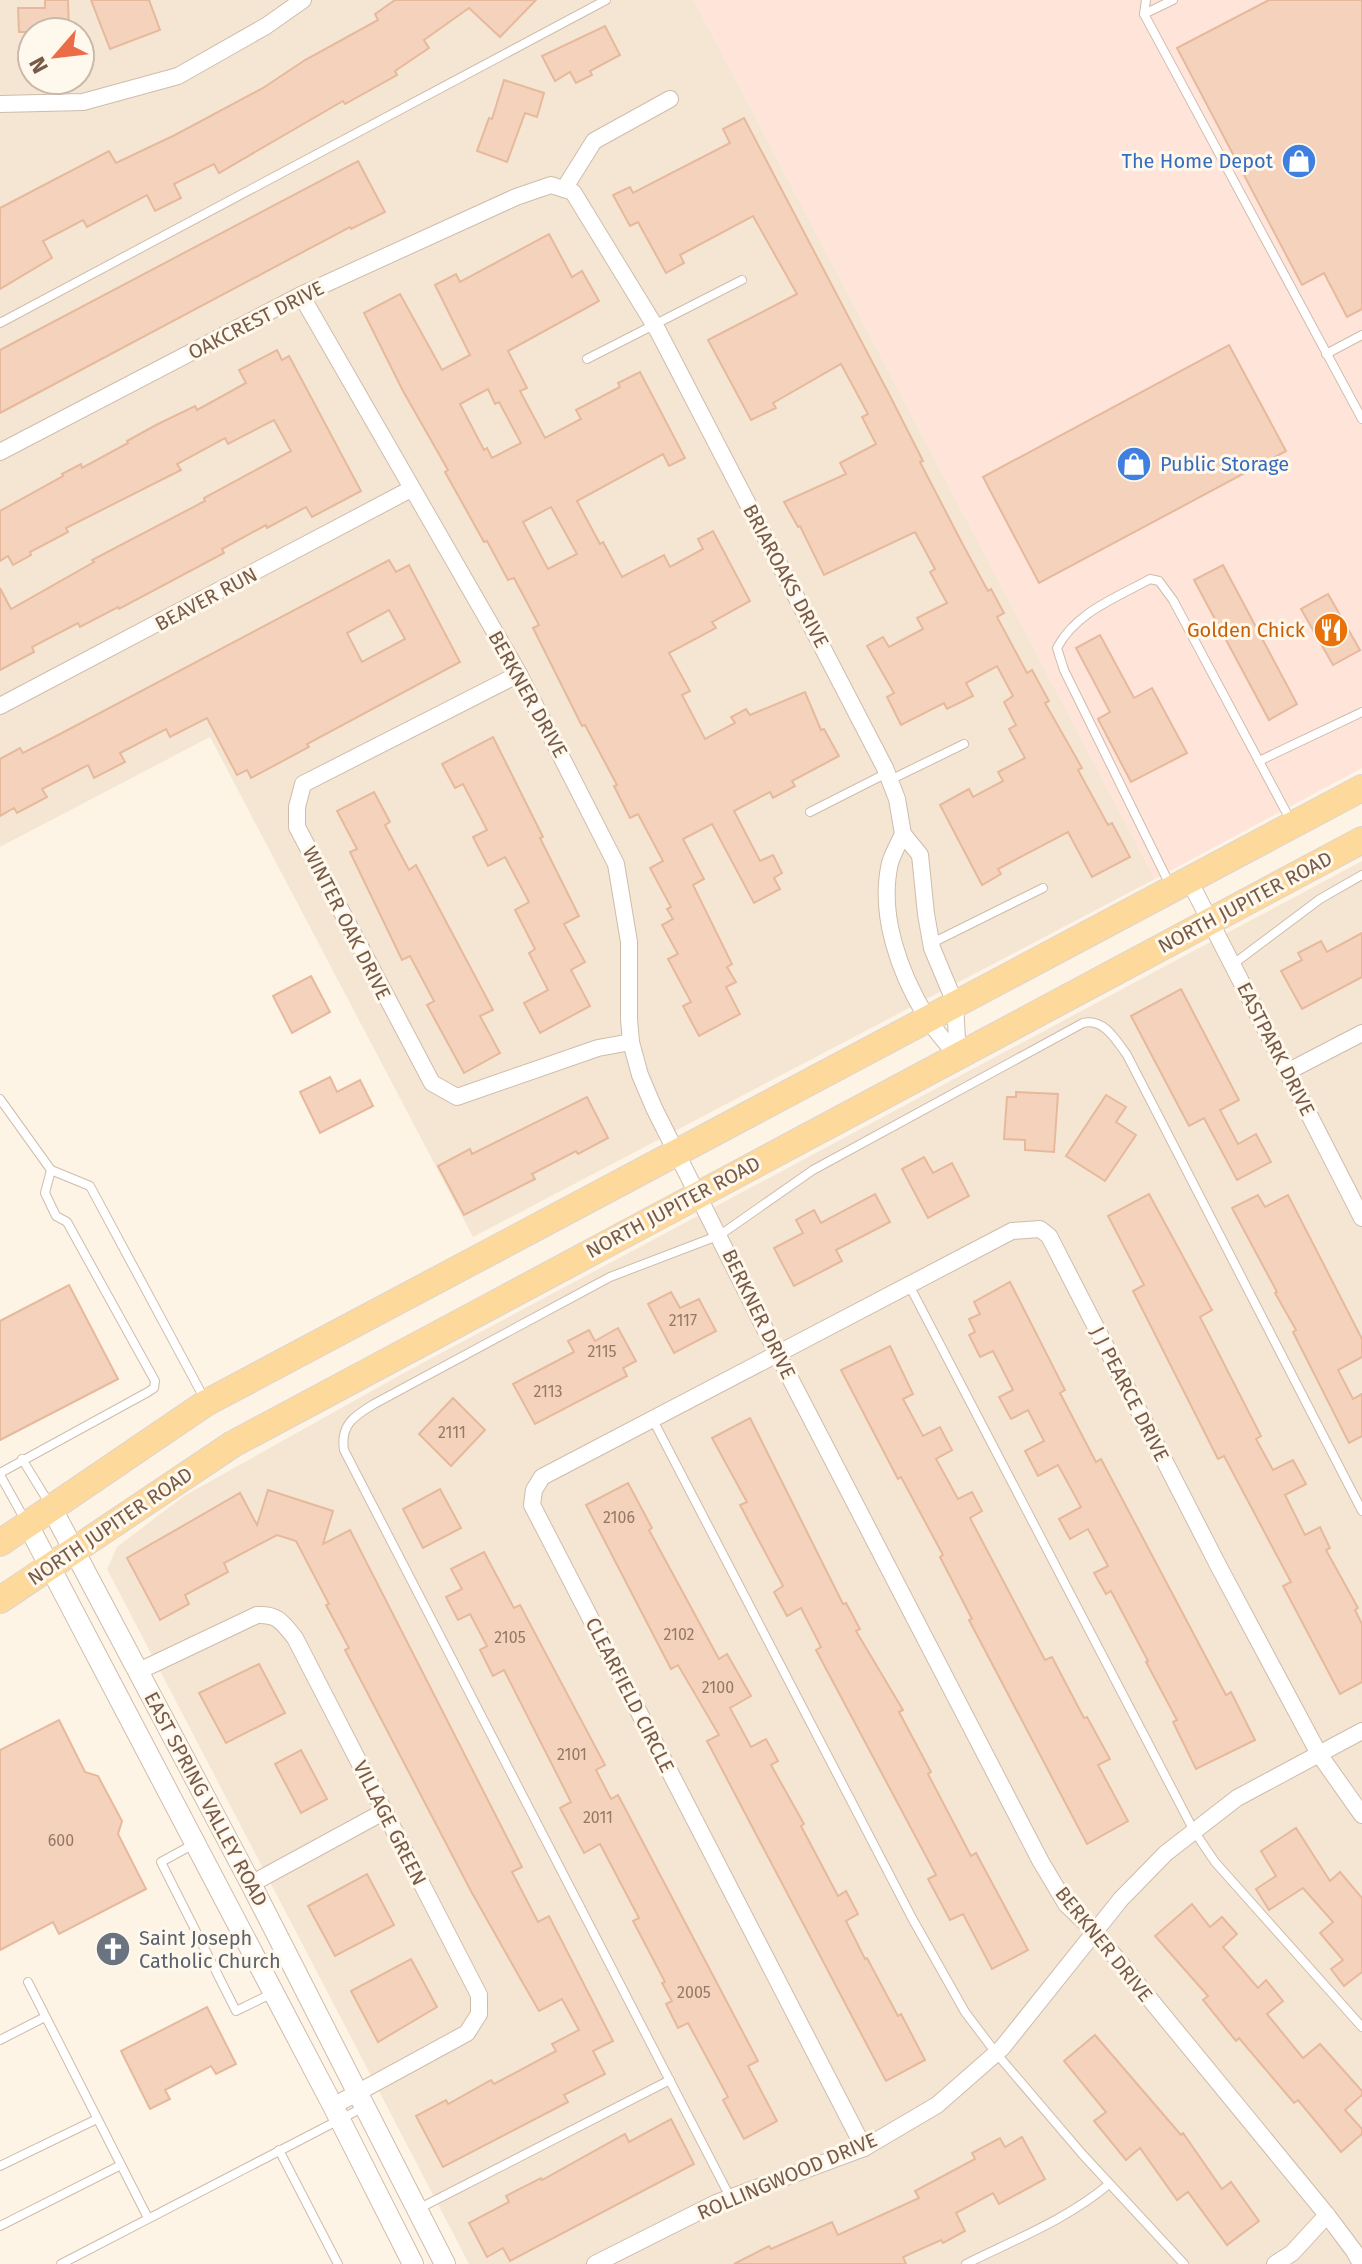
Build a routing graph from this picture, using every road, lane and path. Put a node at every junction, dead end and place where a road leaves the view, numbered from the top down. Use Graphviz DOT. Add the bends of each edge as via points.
graph roads {
  1 [pos="303,0"];
  2 [pos="606,0"];
  3 [pos="1146,0"];
  4 [pos="1173,0"];
  5 [pos="1144,14"];
  6 [pos="670,99"];
  7 [pos="0,104"];
  8 [pos="564,189"];
  9 [pos="742,280"];
  10 [pos="301,295"];
  11 [pos="0,323"];
  12 [pos="654,324"];
  13 [pos="1362,335"];
  14 [pos="1326,354"];
  15 [pos="587,359"];
  16 [pos="1362,419"];
  17 [pos="0,452"];
  18 [pos="411,489"];
  19 [pos="519,674"];
  20 [pos="0,706"];
  21 [pos="1362,712"];
  22 [pos="964,744"];
  23 [pos="1259,761"];
  24 [pos="888,777"];
  25 [pos="1362,788"];
  26 [pos="810,812"];
  27 [pos="1294,825"];
  28 [pos="903,834"];
  29 [pos="1362,840"];
  30 [pos="1362,875"];
  31 [pos="1181,885"];
  32 [pos="1043,888"];
  33 [pos="1210,921"];
  34 [pos="931,943"];
  35 [pos="1232,965"];
  36 [pos="955,1003"];
  37 [pos="927,1018"];
  38 [pos="1362,1033"];
  39 [pos="631,1042"];
  40 [pos="958,1057"];
  41 [pos="1287,1072"];
  42 [pos="0,1099"];
  43 [pos="674,1152"];
  44 [pos="51,1170"];
  45 [pos="698,1194"];
  46 [pos="1362,1218"];
  47 [pos="720,1235"];
  48 [pos="909,1285"];
  49 [pos="777,1353"];
  50 [pos="206,1403"];
  51 [pos="652,1419"];
  52 [pos="22,1459"];
  53 [pos="0,1474"];
  54 [pos="51,1507"];
  55 [pos="1362,1511"];
  56 [pos="28,1525"];
  57 [pos="0,1543"];
  58 [pos="75,1550"];
  59 [pos="52,1566"];
  60 [pos="0,1600"];
  61 [pos="139,1671"];
  62 [pos="1362,1731"];
  63 [pos="1319,1754"];
  64 [pos="385,1811"];
  65 [pos="1362,1815"];
  66 [pos="1194,1831"];
  67 [pos="195,1844"];
  68 [pos="251,1884"];
  69 [pos="1094,1931"];
  70 [pos="28,1982"];
  71 [pos="274,1992"];
  72 [pos="45,2017"];
  73 [pos="1362,2027"];
  74 [pos="0,2040"];
  75 [pos="996,2053"];
  76 [pos="670,2080"];
  77 [pos="360,2100"];
  78 [pos="336,2112"];
  79 [pos="97,2119"];
  80 [pos="864,2148"];
  81 [pos="279,2150"];
  82 [pos="121,2165"];
  83 [pos="0,2166"];
  84 [pos="1109,2184"];
  85 [pos="731,2198"];
  86 [pos="417,2209"];
  87 [pos="1327,2215"];
  88 [pos="148,2218"];
  89 [pos="0,2226"];
  90 [pos="61,2264"];
  91 [pos="338,2264"];
  92 [pos="413,2264"];
  93 [pos="445,2264"];
  94 [pos="595,2264"];
  95 [pos="966,2264"];
  96 [pos="1184,2264"];
  97 [pos="1275,2264"];
  98 [pos="1361,2264"];
  1 -- 7 [label="street" via="178,76 83,102"];
  2 -- 11 [label="lane"];
  3 -- 5 [label="lane"];
  4 -- 5 [label="lane"];
  5 -- 14 [label="lane"];
  6 -- 8 [label="street" via="594,141"];
  8 -- 10 [label="street, OAKCREST DRIVE" via="551,185 516,197"];
  8 -- 12 [label="street, BRIAROAKS DRIVE" via="573,192"];
  9 -- 12 [label="lane"];
  10 -- 17 [label="street, OAKCREST DRIVE"];
  10 -- 18 [label="street, BERKNER DRIVE"];
  12 -- 15 [label="lane"];
  12 -- 24 [label="street, BRIAROAKS DRIVE"];
  13 -- 14 [label="lane"];
  14 -- 16 [label="lane"];
  18 -- 19 [label="street, BERKNER DRIVE"];
  18 -- 20 [label="street, BEAVER RUN"];
  19 -- 39 [label="street, BERKNER DRIVE" via="616,864 629,942"];
  19 -- 39 [label="street, WINTER OAK DRIVE" via="303,784 297,827 432,1083 457,1097 598,1048"];
  21 -- 23 [label="lane"];
  22 -- 24 [label="lane"];
  23 -- 27 [label="lane"];
  23 -- 31 [label="lane" via="1159,581 1150,579 1077,620 1065,633 1057,648 1064,670 1132,804"];
  24 -- 26 [label="lane"];
  24 -- 28 [label="street, BRIAROAKS DRIVE"];
  25 -- 27 [label="main road"];
  27 -- 31 [label="main road"];
  28 -- 34 [label="street, BRIAROAKS DRIVE" via="920,855"];
  28 -- 37 [label="street" via="891,861 890,926"];
  29 -- 33 [label="main road, NORTH JUPITER ROAD"];
  30 -- 35 [label="lane" via="1320,899"];
  31 -- 33 [label="street, EASTPARK DRIVE"];
  31 -- 36 [label="main road"];
  32 -- 34 [label="lane"];
  33 -- 35 [label="street, EASTPARK DRIVE"];
  33 -- 40 [label="main road, NORTH JUPITER ROAD"];
  34 -- 36 [label="street, BRIAROAKS DRIVE"];
  35 -- 41 [label="street, EASTPARK DRIVE"];
  36 -- 37 [label="main road"];
  36 -- 40 [label="street, BRIAROAKS DRIVE"];
  37 -- 40 [label="street"];
  37 -- 43 [label="main road"];
  38 -- 41 [label="street"];
  39 -- 43 [label="street, BERKNER DRIVE"];
  40 -- 45 [label="main road, NORTH JUPITER ROAD"];
  41 -- 46 [label="street, EASTPARK DRIVE"];
  42 -- 44 [label="lane"];
  43 -- 45 [label="street, BERKNER DRIVE"];
  43 -- 50 [label="main road"];
  44 -- 50 [label="lane" via="90,1186"];
  44 -- 52 [label="lane" via="45,1193 56,1216 67,1222 155,1381 148,1392"];
  45 -- 47 [label="street, BERKNER DRIVE"];
  45 -- 58 [label="main road, NORTH JUPITER ROAD" via="233,1444"];
  47 -- 49 [label="street, BERKNER DRIVE"];
  47 -- 55 [label="lane" via="813,1170 1093,1021 1127,1055"];
  47 -- 76 [label="lane" via="610,1277 374,1404 350,1420 343,1434 344,1450"];
  48 -- 49 [label="street, J J PEARCE DRIVE"];
  48 -- 63 [label="street, J J PEARCE DRIVE" via="1012,1231 1040,1229 1049,1236"];
  48 -- 66 [label="lane"];
  49 -- 51 [label="street, CLEARFIELD CIRCLE"];
  49 -- 69 [label="street, BERKNER DRIVE" via="1041,1862 1066,1904"];
  50 -- 54 [label="main road"];
  51 -- 75 [label="lane" via="912,1918 965,2012"];
  51 -- 80 [label="street, CLEARFIELD CIRCLE" via="542,1477 532,1505"];
  52 -- 53 [label="lane"];
  52 -- 54 [label="lane"];
  53 -- 56 [label="lane"];
  54 -- 56 [label="main road"];
  54 -- 58 [label="street, EAST SPRING VALLEY ROAD"];
  56 -- 57 [label="main road"];
  56 -- 59 [label="street, EAST SPRING VALLEY ROAD"];
  58 -- 59 [label="main road, NORTH JUPITER ROAD"];
  58 -- 61 [label="street, EAST SPRING VALLEY ROAD"];
  59 -- 60 [label="main road, NORTH JUPITER ROAD"];
  59 -- 67 [label="street, EAST SPRING VALLEY ROAD"];
  61 -- 64 [label="street, VILLAGE GREEN" via="257,1615 270,1614 295,1638"];
  61 -- 68 [label="street, EAST SPRING VALLEY ROAD"];
  62 -- 63 [label="street, ROLLINGWOOD DRIVE"];
  63 -- 65 [label="street, J J PEARCE DRIVE"];
  63 -- 66 [label="street, ROLLINGWOOD DRIVE" via="1237,1798"];
  64 -- 68 [label="street"];
  64 -- 77 [label="street, VILLAGE GREEN" via="479,1995 479,2014 467,2033"];
  66 -- 69 [label="street, ROLLINGWOOD DRIVE" via="1166,1853"];
  66 -- 73 [label="lane" via="1215,1862"];
  67 -- 71 [label="street, EAST SPRING VALLEY ROAD"];
  67 -- 71 [label="lane" via="161,1862 236,2011"];
  68 -- 77 [label="street, EAST SPRING VALLEY ROAD"];
  69 -- 75 [label="street, ROLLINGWOOD DRIVE"];
  69 -- 87 [label="street, BERKNER DRIVE"];
  70 -- 72 [label="lane"];
  71 -- 78 [label="street, EAST SPRING VALLEY ROAD"];
  72 -- 74 [label="lane"];
  72 -- 79 [label="lane"];
  75 -- 80 [label="street, ROLLINGWOOD DRIVE" via="937,2105"];
  75 -- 84 [label="lane"];
  76 -- 85 [label="lane"];
  76 -- 86 [label="lane"];
  77 -- 78 [label="street, VILLAGE GREEN"];
  77 -- 86 [label="street, EAST SPRING VALLEY ROAD"];
  78 -- 81 [label="lane"];
  78 -- 92 [label="street, EAST SPRING VALLEY ROAD"];
  79 -- 82 [label="lane"];
  79 -- 83 [label="lane"];
  80 -- 85 [label="street, ROLLINGWOOD DRIVE"];
  81 -- 88 [label="lane"];
  81 -- 91 [label="lane"];
  82 -- 88 [label="lane"];
  82 -- 89 [label="lane"];
  84 -- 95 [label="lane" via="1072,2210"];
  84 -- 96 [label="lane"];
  85 -- 94 [label="street, ROLLINGWOOD DRIVE"];
  86 -- 93 [label="street, EAST SPRING VALLEY ROAD"];
  87 -- 97 [label="street"];
  87 -- 98 [label="street, BERKNER DRIVE"];
  88 -- 90 [label="lane"];
}
